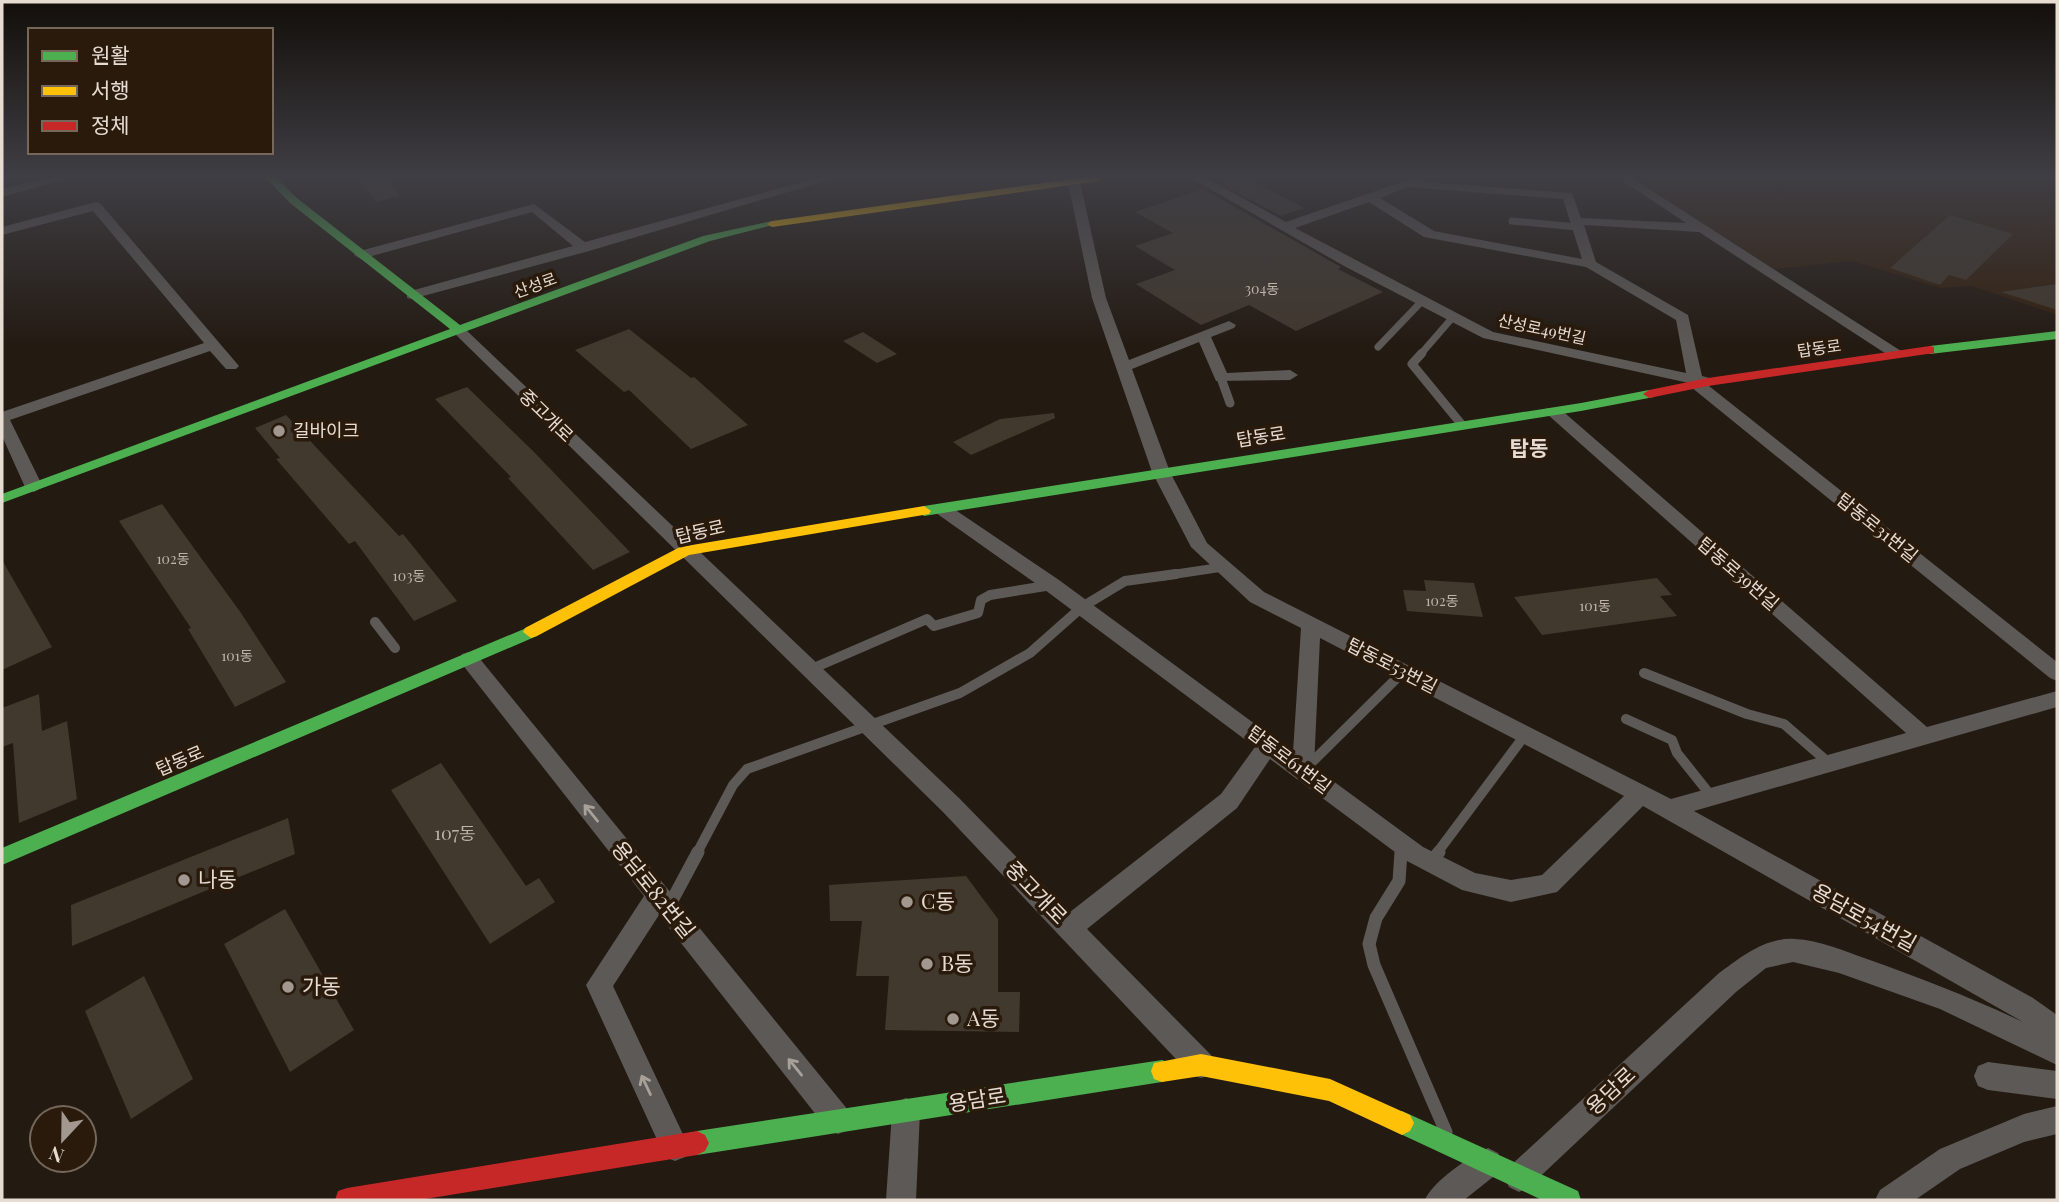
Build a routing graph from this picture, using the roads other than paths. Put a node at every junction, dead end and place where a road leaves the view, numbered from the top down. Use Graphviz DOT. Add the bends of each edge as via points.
graph roads {
  1 [pos="120,234"];
  2 [pos="335,234"];
  3 [pos="438,234"];
  4 [pos="567,234"];
  5 [pos="633,234"];
  6 [pos="725,234"];
  7 [pos="1085,234"];
  8 [pos="1297,234"];
  9 [pos="1429,234"];
  10 [pos="1580,234"];
  11 [pos="1711,234"];
  12 [pos="584,248"];
  13 [pos="361,255"];
  14 [pos="1590,264"];
  15 [pos="412,295"];
  16 [pos="1422,301"];
  17 [pos="1453,317"];
  18 [pos="1229,325"];
  19 [pos="458,330"];
  20 [pos="1203,335"];
  21 [pos="2057,335"];
  22 [pos="213,345"];
  23 [pos="1378,347"];
  24 [pos="1896,354"];
  25 [pos="231,366"];
  26 [pos="1124,367"];
  27 [pos="1221,378"];
  28 [pos="1293,380"];
  29 [pos="1700,382"];
  30 [pos="1230,403"];
  31 [pos="1553,411"];
  32 [pos="2,418"];
  33 [pos="1462,425"];
  34 [pos="1161,472"];
  35 [pos="34,487"];
  36 [pos="2,499"];
  37 [pos="942,509"];
  38 [pos="685,551"];
  39 [pos="1223,567"];
  40 [pos="1052,585"];
  41 [pos="1082,607"];
  42 [pos="375,622"];
  43 [pos="1311,625"];
  44 [pos="395,648"];
  45 [pos="469,659"];
  46 [pos="809,670"];
  47 [pos="1403,672"];
  48 [pos="1644,673"];
  49 [pos="2057,673"];
  50 [pos="2057,699"];
  51 [pos="1626,719"];
  52 [pos="867,725"];
  53 [pos="1525,735"];
  54 [pos="1924,737"];
  55 [pos="1268,745"];
  56 [pos="1829,764"];
  57 [pos="1303,771"];
  58 [pos="1641,794"];
  59 [pos="1712,797"];
  60 [pos="1669,809"];
  61 [pos="1401,844"];
  62 [pos="2,857"];
  63 [pos="1431,862"];
  64 [pos="663,902"];
  65 [pos="1069,928"];
  66 [pos="2057,1031"];
  67 [pos="2057,1052"];
  68 [pos="1201,1065"];
  69 [pos="1988,1076"];
  70 [pos="2057,1085"];
  71 [pos="906,1112"];
  72 [pos="838,1120"];
  73 [pos="2057,1120"];
  74 [pos="675,1147"];
  75 [pos="1452,1147"];
  76 [pos="1488,1163"];
  77 [pos="1519,1177"];
  78 [pos="488,1189"];
  79 [pos="1450,1197"];
  80 [pos="347,1200"];
  81 [pos="901,1200"];
  82 [pos="1569,1200"];
  83 [pos="1890,1200"];
  1 -- 22 [label="street"];
  2 -- 13 [label="street, 중고개로"];
  3 -- 13 [label="street"];
  4 -- 12 [label="street"];
  5 -- 12 [label="street"];
  6 -- 19 [label="street, 산성로"];
  7 -- 26 [label="street, 탑동로53번길" via="1099,298"];
  8 -- 16 [label="street, 산성로49번길"];
  9 -- 14 [label="street"];
  10 -- 14 [label="street"];
  11 -- 24 [label="street"];
  12 -- 15 [label="street"];
  13 -- 15 [label="street, 중고개로"];
  14 -- 29 [label="street" via="1683,318"];
  15 -- 19 [label="street, 중고개로"];
  16 -- 17 [label="street, 산성로49번길"];
  16 -- 23 [label="lane"];
  17 -- 29 [label="street, 산성로49번길" via="1488,335"];
  17 -- 33 [label="lane" via="1412,364"];
  18 -- 20 [label="street"];
  19 -- 35 [label="street, 산성로"];
  19 -- 38 [label="street, 중고개로"];
  20 -- 26 [label="street"];
  20 -- 27 [label="street"];
  21 -- 24 [label="street, 탑동로"];
  22 -- 25 [label="street"];
  22 -- 32 [label="street"];
  24 -- 29 [label="street, 탑동로"];
  26 -- 34 [label="street, 탑동로53번길"];
  27 -- 28 [label="street"];
  27 -- 30 [label="lane"];
  29 -- 31 [label="street, 탑동로"];
  29 -- 49 [label="street, 탑동로31번길"];
  31 -- 33 [label="street, 탑동로"];
  31 -- 54 [label="street, 탑동로39번길"];
  32 -- 35 [label="street"];
  33 -- 34 [label="street, 탑동로"];
  34 -- 37 [label="street, 탑동로"];
  34 -- 39 [label="street, 탑동로53번길" via="1200,547"];
  35 -- 36 [label="street, 산성로"];
  37 -- 38 [label="street, 탑동로"];
  37 -- 40 [label="street, 탑동로61번길"];
  38 -- 45 [label="street, 탑동로" via="523,636"];
  38 -- 46 [label="street, 중고개로"];
  39 -- 41 [label="lane" via="1125,581"];
  39 -- 43 [label="street, 탑동로53번길" via="1257,597"];
  40 -- 41 [label="street, 탑동로61번길"];
  40 -- 46 [label="lane" via="990,595 981,600 978,613 934,626 927,619"];
  41 -- 52 [label="lane" via="1001,672 960,693"];
  41 -- 55 [label="street, 탑동로61번길"];
  42 -- 44 [label="lane"];
  43 -- 47 [label="street, 탑동로53번길"];
  43 -- 57 [label="street"];
  45 -- 62 [label="street, 탑동로"];
  64 -- 45 [label="street, 용담로82번길, one-way"];
  46 -- 52 [label="street, 중고개로"];
  47 -- 53 [label="street, 탑동로53번길"];
  47 -- 57 [label="lane"];
  48 -- 56 [label="lane" via="1784,724"];
  50 -- 54 [label="street"];
  51 -- 59 [label="lane" via="1672,740"];
  52 -- 64 [label="lane" via="747,769"];
  52 -- 65 [label="street, 중고개로"];
  53 -- 58 [label="street, 탑동로53번길"];
  53 -- 63 [label="lane"];
  54 -- 56 [label="street"];
  55 -- 57 [label="street, 탑동로61번길"];
  55 -- 65 [label="street" via="1228,801"];
  56 -- 59 [label="street"];
  57 -- 61 [label="street, 탑동로61번길"];
  58 -- 60 [label="street, 탑동로53번길"];
  58 -- 63 [label="street, 탑동로61번길" via="1548,886 1511,891 1471,883"];
  59 -- 60 [label="street"];
  60 -- 66 [label="street, 용담로54번길" via="2024,1007"];
  61 -- 63 [label="street, 탑동로61번길"];
  61 -- 75 [label="lane" via="1399,881 1376,918 1369,944"];
  72 -- 64 [label="street, 용담로82번길, one-way"];
  74 -- 64 [label="street, one-way" via="599,985"];
  65 -- 68 [label="street, 중고개로"];
  67 -- 77 [label="street, 용담로" via="1947,999 1793,950 1759,958"];
  68 -- 71 [label="street, 용담로"];
  68 -- 75 [label="street, 용담로" via="1330,1090"];
  69 -- 70 [label="street"];
  71 -- 72 [label="street, 용담로"];
  71 -- 81 [label="street"];
  72 -- 74 [label="street, 용담로"];
  73 -- 83 [label="street" via="2024,1128 1950,1159"];
  74 -- 78 [label="street, 용담로"];
  75 -- 76 [label="street, 용담로"];
  76 -- 77 [label="street, 용담로"];
  76 -- 79 [label="street"];
  77 -- 82 [label="street, 용담로"];
  78 -- 80 [label="street, 용담로"];
}
